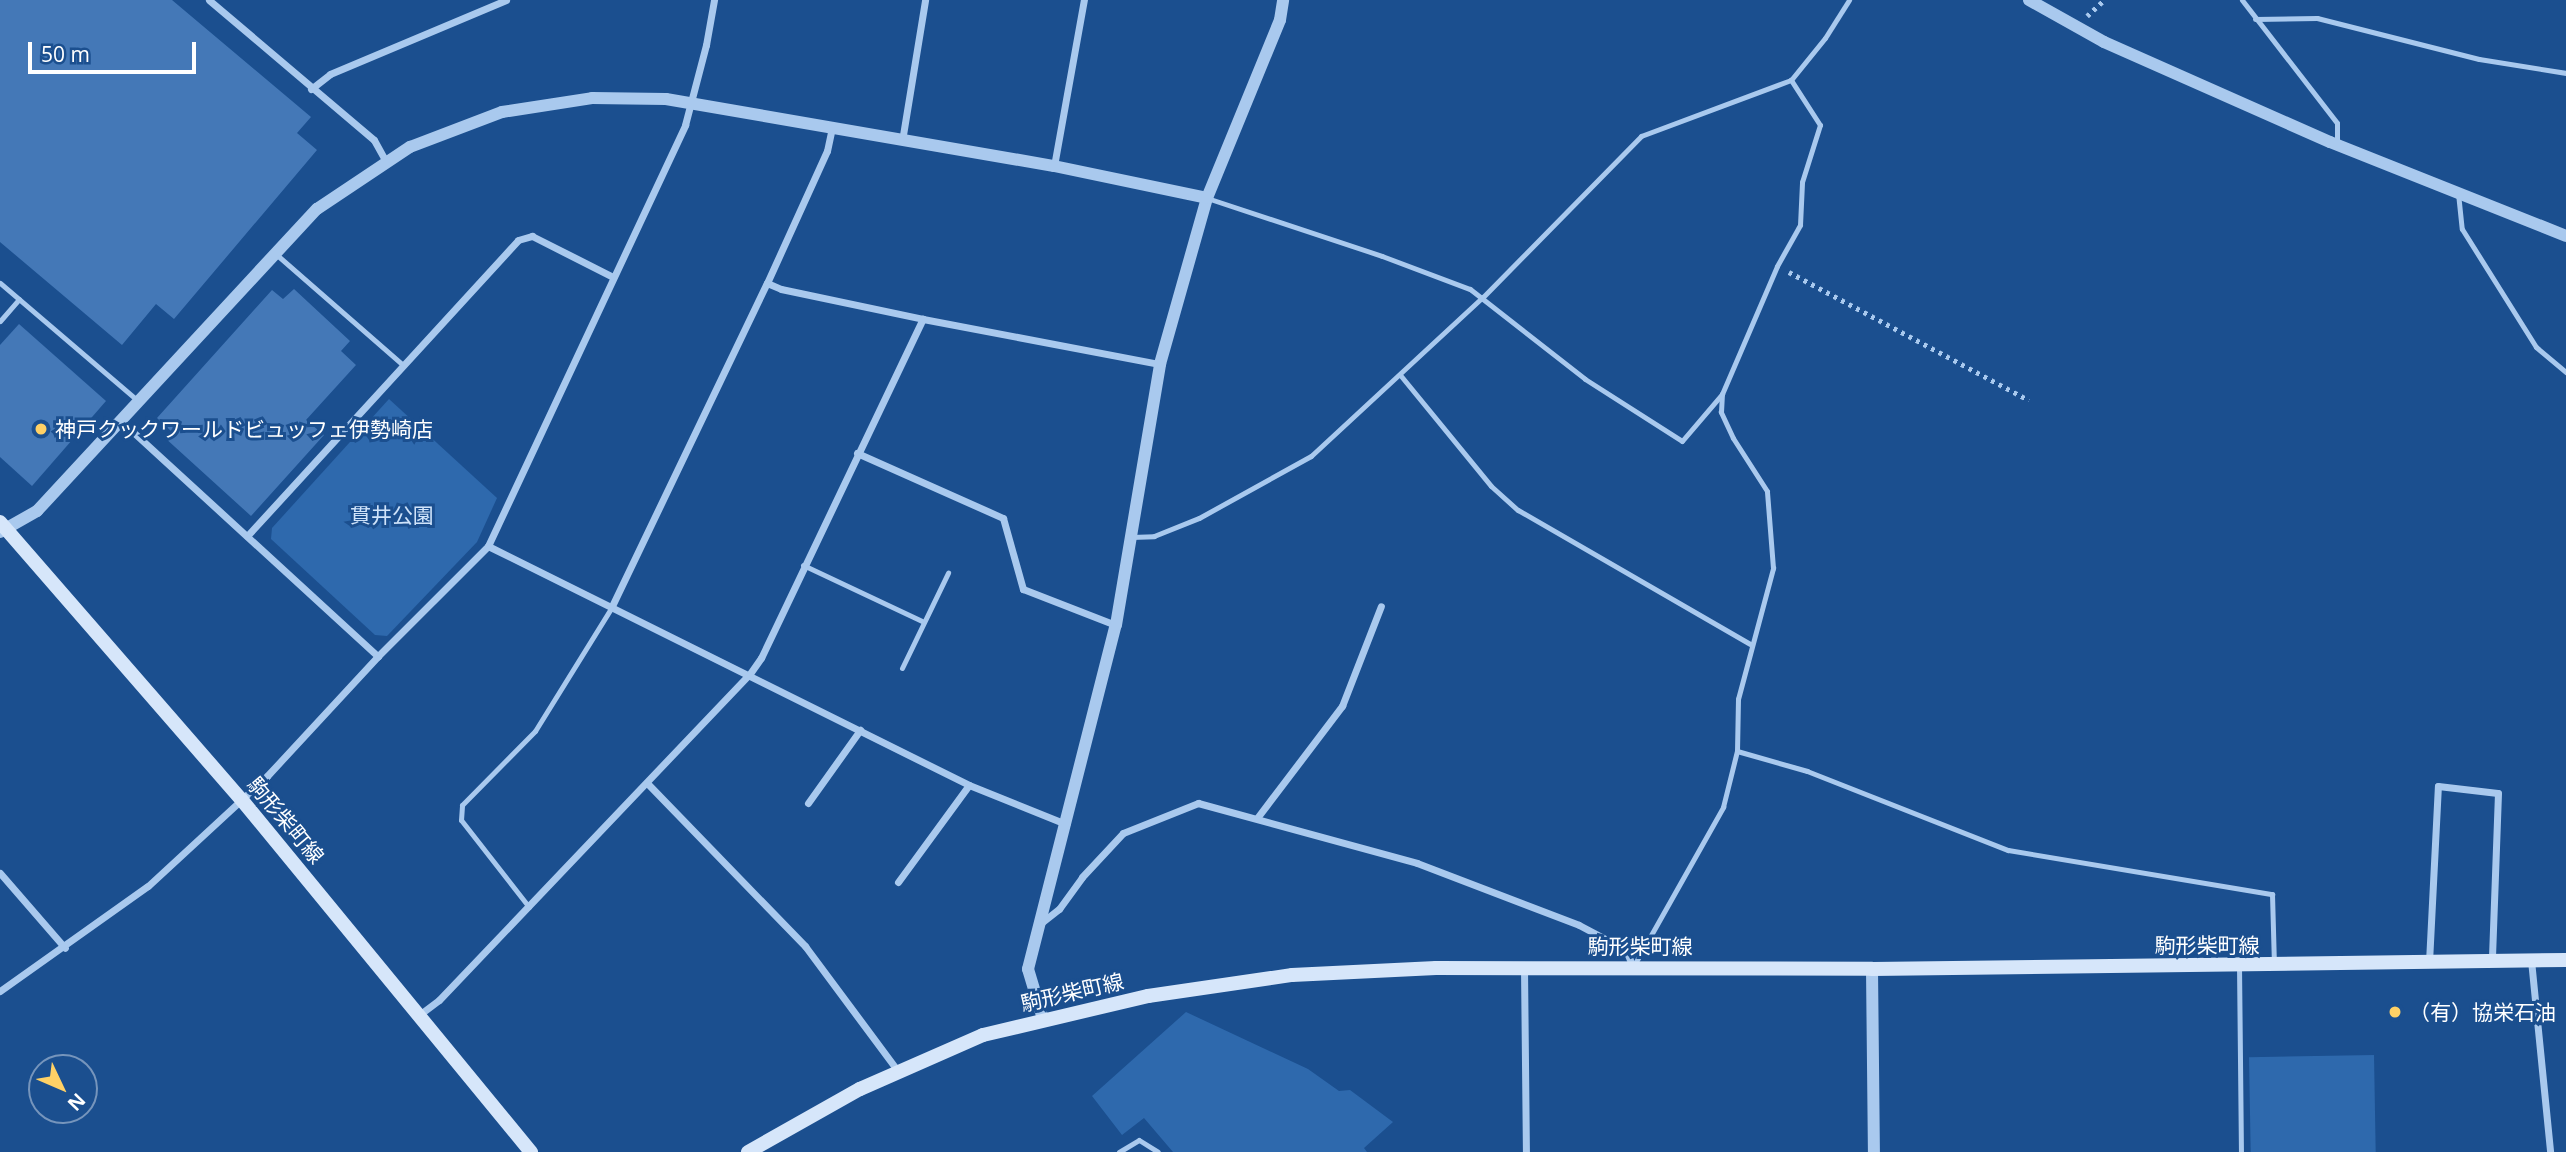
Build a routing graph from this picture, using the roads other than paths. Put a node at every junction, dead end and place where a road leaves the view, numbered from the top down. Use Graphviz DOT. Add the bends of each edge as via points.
graph roads {
  1 [pos="506,0"];
  2 [pos="714,0"];
  3 [pos="925,0"];
  4 [pos="1084,0"];
  5 [pos="1283,0"];
  6 [pos="1849,0"];
  7 [pos="2029,0"];
  8 [pos="2242,0"];
  9 [pos="215,2"];
  10 [pos="2255,19"];
  11 [pos="2566,73"];
  12 [pos="1791,80"];
  13 [pos="311,89"];
  14 [pos="692,103"];
  15 [pos="832,128"];
  16 [pos="902,141"];
  17 [pos="2337,144"];
  18 [pos="386,162"];
  19 [pos="1054,166"];
  20 [pos="2458,192"];
  21 [pos="1207,198"];
  22 [pos="2566,236"];
  23 [pos="274,252"];
  24 [pos="613,276"];
  25 [pos="0,283"];
  26 [pos="767,283"];
  27 [pos="1483,297"];
  28 [pos="19,299"];
  29 [pos="923,319"];
  30 [pos="0,321"];
  31 [pos="1160,364"];
  32 [pos="403,365"];
  33 [pos="2566,372"];
  34 [pos="1401,376"];
  35 [pos="1722,394"];
  36 [pos="137,400"];
  37 [pos="120,419"];
  38 [pos="857,453"];
  39 [pos="2,528"];
  40 [pos="247,536"];
  41 [pos="1131,537"];
  42 [pos="488,546"];
  43 [pos="803,565"];
  44 [pos="948,573"];
  45 [pos="612,606"];
  46 [pos="1381,606"];
  47 [pos="922,621"];
  48 [pos="1116,625"];
  49 [pos="1750,645"];
  50 [pos="378,656"];
  51 [pos="902,668"];
  52 [pos="749,675"];
  53 [pos="860,730"];
  54 [pos="1737,751"];
  55 [pos="648,784"];
  56 [pos="969,785"];
  57 [pos="241,799"];
  58 [pos="808,803"];
  59 [pos="1257,818"];
  60 [pos="1066,824"];
  61 [pos="0,873"];
  62 [pos="898,882"];
  63 [pos="529,906"];
  64 [pos="1039,924"];
  65 [pos="65,948"];
  66 [pos="2530,960"];
  67 [pos="2566,960"];
  68 [pos="2492,961"];
  69 [pos="2429,962"];
  70 [pos="2239,965"];
  71 [pos="2274,965"];
  72 [pos="1633,967"];
  73 [pos="1524,968"];
  74 [pos="1872,969"];
  75 [pos="0,992"];
  76 [pos="419,1016"];
  77 [pos="1043,1019"];
  78 [pos="898,1071"];
  79 [pos="752,1151"];
  80 [pos="531,1152"];
  81 [pos="1119,1152"];
  82 [pos="1158,1152"];
  83 [pos="1526,1152"];
  84 [pos="1874,1152"];
  85 [pos="2241,1152"];
  86 [pos="2550,1152"];
  1 -- 13 [label="street" via="330,74"];
  2 -- 14 [label="street"];
  3 -- 16 [label="street"];
  4 -- 19 [label="street"];
  5 -- 21 [label="street" via="1280,20"];
  6 -- 12 [label="lane"];
  7 -- 17 [label="street" via="2104,42"];
  8 -- 10 [label="lane"];
  9 -- 13 [label="street"];
  10 -- 11 [label="lane" via="2317,18 2479,59"];
  10 -- 17 [label="lane" via="2337,123"];
  12 -- 27 [label="lane" via="1641,136"];
  12 -- 35 [label="lane" via="1820,125 1802,181 1800,225 1777,266"];
  13 -- 18 [label="street" via="374,140"];
  14 -- 15 [label="street"];
  14 -- 18 [label="street" via="592,98 533,106 454,128"];
  14 -- 24 [label="street"];
  15 -- 16 [label="street"];
  15 -- 26 [label="street" via="827,151"];
  16 -- 19 [label="street"];
  17 -- 20 [label="street"];
  18 -- 23 [label="street" via="317,209"];
  19 -- 21 [label="street"];
  20 -- 22 [label="street"];
  20 -- 33 [label="lane" via="2462,229 2536,347"];
  21 -- 27 [label="lane" via="1382,256"];
  21 -- 31 [label="street"];
  23 -- 32 [label="lane"];
  23 -- 36 [label="street"];
  24 -- 32 [label="street" via="524,236"];
  24 -- 42 [label="street"];
  25 -- 28 [label="lane"];
  26 -- 29 [label="street"];
  26 -- 45 [label="street"];
  27 -- 34 [label="lane"];
  27 -- 35 [label="lane" via="1585,379 1682,441"];
  28 -- 30 [label="lane"];
  28 -- 36 [label="lane"];
  29 -- 31 [label="street"];
  29 -- 38 [label="street"];
  31 -- 41 [label="street"];
  32 -- 40 [label="street"];
  34 -- 41 [label="lane" via="1311,456 1199,518 1154,536"];
  34 -- 49 [label="lane" via="1491,486 1518,510"];
  35 -- 49 [label="lane" via="1721,412 1733,438 1767,491 1773,568"];
  36 -- 37 [label="street"];
  37 -- 39 [label="street" via="37,511"];
  37 -- 40 [label="street"];
  38 -- 43 [label="street"];
  38 -- 48 [label="street" via="1003,518 1023,589"];
  39 -- 57 [label="main road, 駒形柴町線"];
  40 -- 50 [label="street"];
  41 -- 48 [label="street"];
  42 -- 45 [label="street"];
  42 -- 50 [label="street"];
  43 -- 47 [label="lane"];
  43 -- 52 [label="street"];
  44 -- 47 [label="lane"];
  45 -- 52 [label="street"];
  45 -- 63 [label="lane" via="535,732 462,805 461,820"];
  46 -- 59 [label="street" via="1342,706"];
  47 -- 51 [label="lane"];
  48 -- 60 [label="street"];
  49 -- 54 [label="lane" via="1738,699"];
  50 -- 57 [label="street"];
  52 -- 53 [label="street"];
  52 -- 55 [label="street"];
  53 -- 56 [label="street"];
  53 -- 58 [label="street"];
  54 -- 71 [label="lane" via="1807,771 2008,850 2272,894"];
  54 -- 72 [label="lane" via="1723,807"];
  55 -- 63 [label="street"];
  55 -- 78 [label="street" via="805,946"];
  56 -- 60 [label="street"];
  56 -- 62 [label="street"];
  57 -- 65 [label="street" via="148,886"];
  57 -- 76 [label="main road, 駒形柴町線"];
  59 -- 64 [label="street" via="1198,803 1123,833 1059,909"];
  59 -- 72 [label="street" via="1417,863 1579,925 1626,950"];
  60 -- 64 [label="street"];
  61 -- 65 [label="street"];
  63 -- 76 [label="street"];
  64 -- 77 [label="street" via="1028,969"];
  65 -- 75 [label="street"];
  66 -- 67 [label="main road, 駒形柴町線"];
  66 -- 68 [label="main road, 駒形柴町線"];
  66 -- 86 [label="street"];
  68 -- 69 [label="main road, 駒形柴町線"];
  68 -- 69 [label="street" via="2498,793 2438,786"];
  69 -- 71 [label="main road, 駒形柴町線"];
  70 -- 71 [label="main road, 駒形柴町線"];
  70 -- 74 [label="main road, 駒形柴町線"];
  70 -- 85 [label="lane"];
  72 -- 73 [label="main road, 駒形柴町線"];
  72 -- 74 [label="main road, 駒形柴町線"];
  73 -- 77 [label="main road, 駒形柴町線" via="1348,971 1268,978 1148,996"];
  73 -- 83 [label="street"];
  74 -- 84 [label="street"];
  76 -- 80 [label="main road, 駒形柴町線"];
  77 -- 78 [label="main road, 駒形柴町線" via="983,1035"];
  78 -- 79 [label="main road, 駒形柴町線"];
  81 -- 82 [label="lane" via="1139,1140"];
}
